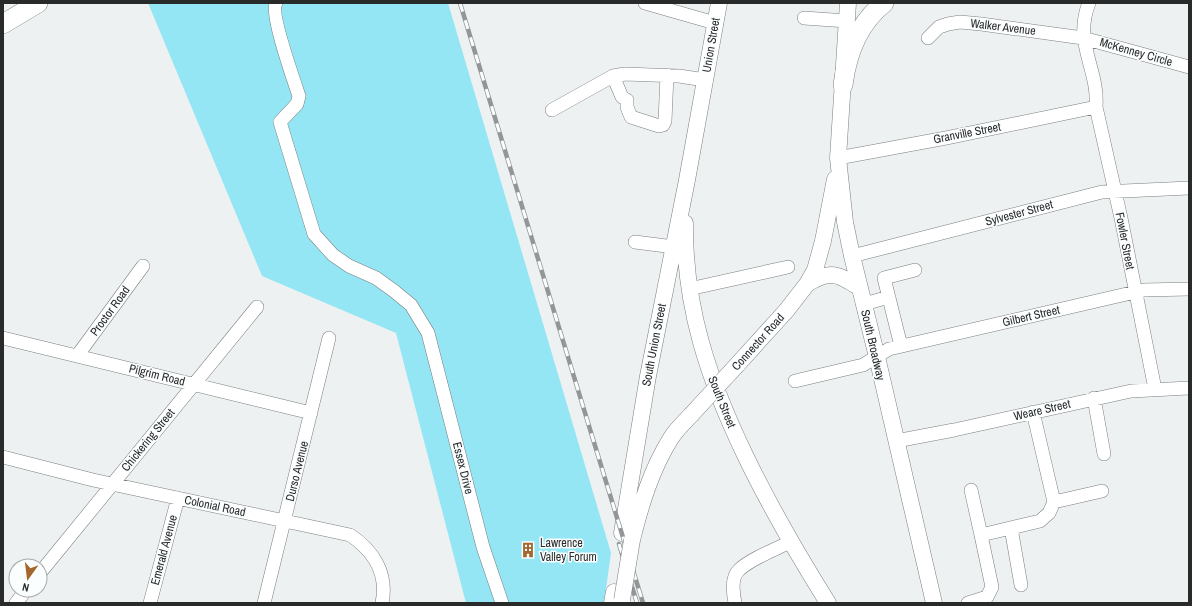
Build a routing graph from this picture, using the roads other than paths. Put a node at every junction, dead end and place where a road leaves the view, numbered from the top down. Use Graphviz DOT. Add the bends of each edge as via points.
graph roads {
  1 [pos="38,3"];
  2 [pos="276,3"];
  3 [pos="645,3"];
  4 [pos="719,3"];
  5 [pos="848,3"];
  6 [pos="884,3"];
  7 [pos="1089,3"];
  8 [pos="804,18"];
  9 [pos="847,21"];
  10 [pos="715,23"];
  11 [pos="3,24"];
  12 [pos="928,38"];
  13 [pos="1084,38"];
  14 [pos="1189,67"];
  15 [pos="667,75"];
  16 [pos="613,76"];
  17 [pos="704,84"];
  18 [pos="843,85"];
  19 [pos="1096,107"];
  20 [pos="552,110"];
  21 [pos="838,158"];
  22 [pos="687,180"];
  23 [pos="1189,188"];
  24 [pos="1114,191"];
  25 [pos="635,242"];
  26 [pos="674,247"];
  27 [pos="852,256"];
  28 [pos="143,266"];
  29 [pos="788,267"];
  30 [pos="915,270"];
  31 [pos="807,284"];
  32 [pos="860,288"];
  33 [pos="690,289"];
  34 [pos="1189,289"];
  35 [pos="1136,292"];
  36 [pos="889,297"];
  37 [pos="864,304"];
  38 [pos="258,307"];
  39 [pos="3,338"];
  40 [pos="329,338"];
  41 [pos="901,346"];
  42 [pos="77,356"];
  43 [pos="877,357"];
  44 [pos="795,381"];
  45 [pos="194,384"];
  46 [pos="1189,388"];
  47 [pos="1155,389"];
  48 [pos="1094,398"];
  49 [pos="1033,412"];
  50 [pos="311,413"];
  51 [pos="896,441"];
  52 [pos="1104,454"];
  53 [pos="3,457"];
  54 [pos="112,484"];
  55 [pos="971,490"];
  56 [pos="1102,491"];
  57 [pos="178,498"];
  58 [pos="1054,502"];
  59 [pos="284,521"];
  60 [pos="1011,528"];
  61 [pos="981,535"];
  62 [pos="627,537"];
  63 [pos="790,542"];
  64 [pos="48,563"];
  65 [pos="1020,585"];
  66 [pos="617,599"];
  67 [pos="988,600"];
  68 [pos="150,603"];
  69 [pos="264,603"];
  70 [pos="382,603"];
  71 [pos="502,603"];
  72 [pos="735,603"];
  73 [pos="828,603"];
  74 [pos="934,603"];
  75 [pos="968,603"];
  1 -- 11 [label="highway"];
  2 -- 71 [label="street, Essex Drive" via="276,20 299,96 297,104 280,122 314,234 334,255 349,266 376,278 394,291 411,306 428,332 483,547"];
  3 -- 10 [label="street"];
  4 -- 10 [label="main road, Union Street"];
  5 -- 9 [label="main road, South Broadway"];
  6 -- 18 [label="highway" via="859,31 847,62"];
  7 -- 13 [label="street, Fowler Street" via="1083,25"];
  8 -- 9 [label="street"];
  9 -- 18 [label="main road, South Broadway"];
  10 -- 17 [label="main road, Union Street"];
  12 -- 13 [label="street, Walker Avenue" via="942,26 960,22"];
  13 -- 14 [label="street, McKenney Circle"];
  13 -- 19 [label="street, Fowler Street" via="1096,94"];
  15 -- 16 [label="street"];
  15 -- 16 [label="street" via="665,121 659,126 631,117 626,107 627,100 622,97"];
  15 -- 17 [label="street"];
  16 -- 20 [label="street"];
  17 -- 22 [label="main road, South Union Street"];
  18 -- 21 [label="main road, South Broadway"];
  19 -- 21 [label="street, Granville Street"];
  19 -- 24 [label="street, Fowler Street"];
  21 -- 27 [label="main road, South Broadway" via="845,222"];
  21 -- 31 [label="main road, Connector Road" via="827,228"];
  22 -- 26 [label="main road, South Union Street"];
  22 -- 33 [label="main road, South Street" via="685,236"];
  23 -- 24 [label="street, Sylvester Street"];
  24 -- 27 [label="street, Sylvester Street"];
  24 -- 35 [label="street, Fowler Street"];
  25 -- 26 [label="street"];
  26 -- 62 [label="main road, South Union Street" via="648,376"];
  27 -- 32 [label="main road, South Broadway"];
  28 -- 42 [label="street, Proctor Road"];
  29 -- 33 [label="street"];
  30 -- 36 [label="street" via="884,278"];
  31 -- 32 [label="main road" via="818,277 835,275"];
  31 -- 62 [label="main road, Connector Road, bridge" via="786,311 672,437 657,461"];
  32 -- 37 [label="main road, South Broadway"];
  33 -- 63 [label="main road, South Street" via="697,332 728,420"];
  34 -- 35 [label="street, Gilbert Street"];
  35 -- 41 [label="street, Gilbert Street"];
  35 -- 47 [label="street, Fowler Street"];
  36 -- 37 [label="street"];
  36 -- 41 [label="street"];
  37 -- 43 [label="main road, South Broadway"];
  38 -- 45 [label="street, Chickering Street"];
  39 -- 42 [label="street, Pilgrim Road"];
  40 -- 50 [label="street, Durso Avenue"];
  41 -- 43 [label="street, Gilbert Street" via="889,348"];
  42 -- 45 [label="street, Pilgrim Road"];
  43 -- 44 [label="street, Gilbert Street" via="863,365"];
  43 -- 51 [label="main road, South Broadway"];
  45 -- 50 [label="street, Pilgrim Road"];
  45 -- 54 [label="street, Chickering Street"];
  46 -- 47 [label="street, Weare Street"];
  47 -- 48 [label="street, Weare Street" via="1131,390"];
  48 -- 49 [label="street, Weare Street"];
  48 -- 52 [label="street"];
  49 -- 51 [label="street, Weare Street"];
  49 -- 58 [label="street"];
  50 -- 59 [label="street, Durso Avenue"];
  51 -- 74 [label="main road, South Broadway"];
  53 -- 54 [label="street, Colonial Road"];
  54 -- 57 [label="street, Colonial Road"];
  54 -- 64 [label="street, Chickering Street"];
  55 -- 61 [label="street"];
  56 -- 58 [label="street"];
  57 -- 59 [label="street, Colonial Road"];
  57 -- 68 [label="street, Emerald Avenue"];
  58 -- 60 [label="street" via="1049,513 1040,521"];
  59 -- 69 [label="street, Durso Avenue"];
  59 -- 70 [label="street, Colonial Road" via="350,536 362,543 374,556 380,571"];
  60 -- 61 [label="street"];
  60 -- 65 [label="street"];
  61 -- 67 [label="street" via="992,587"];
  62 -- 66 [label="main road, South Union Street"];
  63 -- 72 [label="street" via="738,570 733,592"];
  63 -- 73 [label="main road, South Street"];
  67 -- 75 [label="street"];
}
